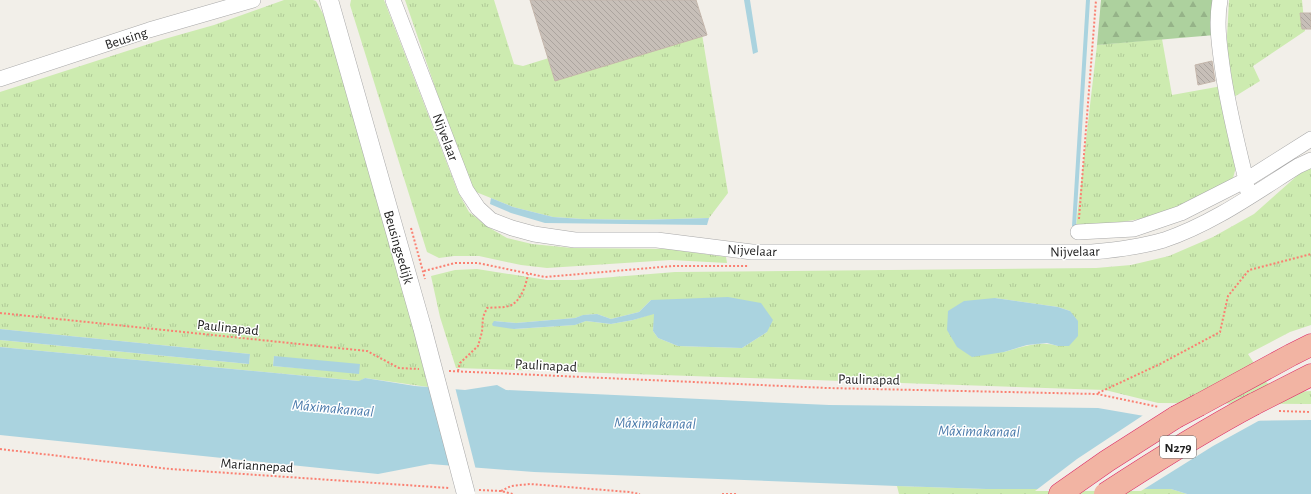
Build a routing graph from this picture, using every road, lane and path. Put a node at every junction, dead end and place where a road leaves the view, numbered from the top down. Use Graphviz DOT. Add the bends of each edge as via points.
graph roads {
  1 [pos="254,0"];
  2 [pos="329,0"];
  3 [pos="393,0"];
  4 [pos="1096,0"];
  5 [pos="1220,0"];
  6 [pos="0,79"];
  7 [pos="1311,139"];
  8 [pos="1311,160"];
  9 [pos="1246,180"];
  10 [pos="1247,198"];
  11 [pos="1078,232"];
  12 [pos="1311,254"];
  13 [pos="732,266"];
  14 [pos="424,271"];
  15 [pos="528,274"];
  16 [pos="0,313"];
  17 [pos="1311,345"];
  18 [pos="421,369"];
  19 [pos="443,370"];
  20 [pos="458,371"];
  21 [pos="1311,375"];
  22 [pos="0,449"];
  23 [pos="466,491"];
  24 [pos="500,492"];
  25 [pos="514,494"];
  26 [pos="640,494"];
  27 [pos="722,494"];
  28 [pos="736,494"];
  29 [pos="1060,494"];
  30 [pos="1105,494"];
  1 -- 6 [label="street, Beusing" via="148,30"];
  2 -- 23 [label="street, Beusingsedijk, bridge"];
  3 -- 10 [label="street, Nijvelaar" via="466,190 478,208 491,220 534,234 575,240 656,240 752,252 1092,252 1125,249 1164,240"];
  4 -- 11 [label="path"];
  5 -- 9 [label="street" via="1218,36 1224,78"];
  7 -- 9 [label="street, Nijvelaar"];
  8 -- 10 [label="street, Nijvelaar"];
  9 -- 10 [label="street"];
  9 -- 11 [label="street, Nijvelaar" via="1181,213 1134,229"];
  12 -- 20 [label="path, Paulinapad" via="1249,270 1228,296 1220,332 1097,394 827,388"];
  13 -- 15 [label="path, Nijvelaar" via="673,266 546,277"];
  14 -- 15 [label="path, Nijvelaar" via="455,263 478,263"];
  15 -- 20 [label="path" via="521,296 510,306 487,308 478,346 460,364"];
  16 -- 18 [label="path, Paulinapad" via="367,351 399,368"];
  17 -- 29 [label="highway, N279, bridge" via="1176,417"];
  19 -- 20 [label="path, Paulinapad"];
  21 -- 30 [label="highway, N279, bridge" via="1223,420"];
  22 -- 23 [label="path, Mariannepad" via="170,469"];
  23 -- 24 [label="path, Mariannepad"];
  24 -- 25 [label="path, Mariannepad"];
  24 -- 26 [label="path" via="511,486 530,484"];
  27 -- 28 [label="path"];
}
